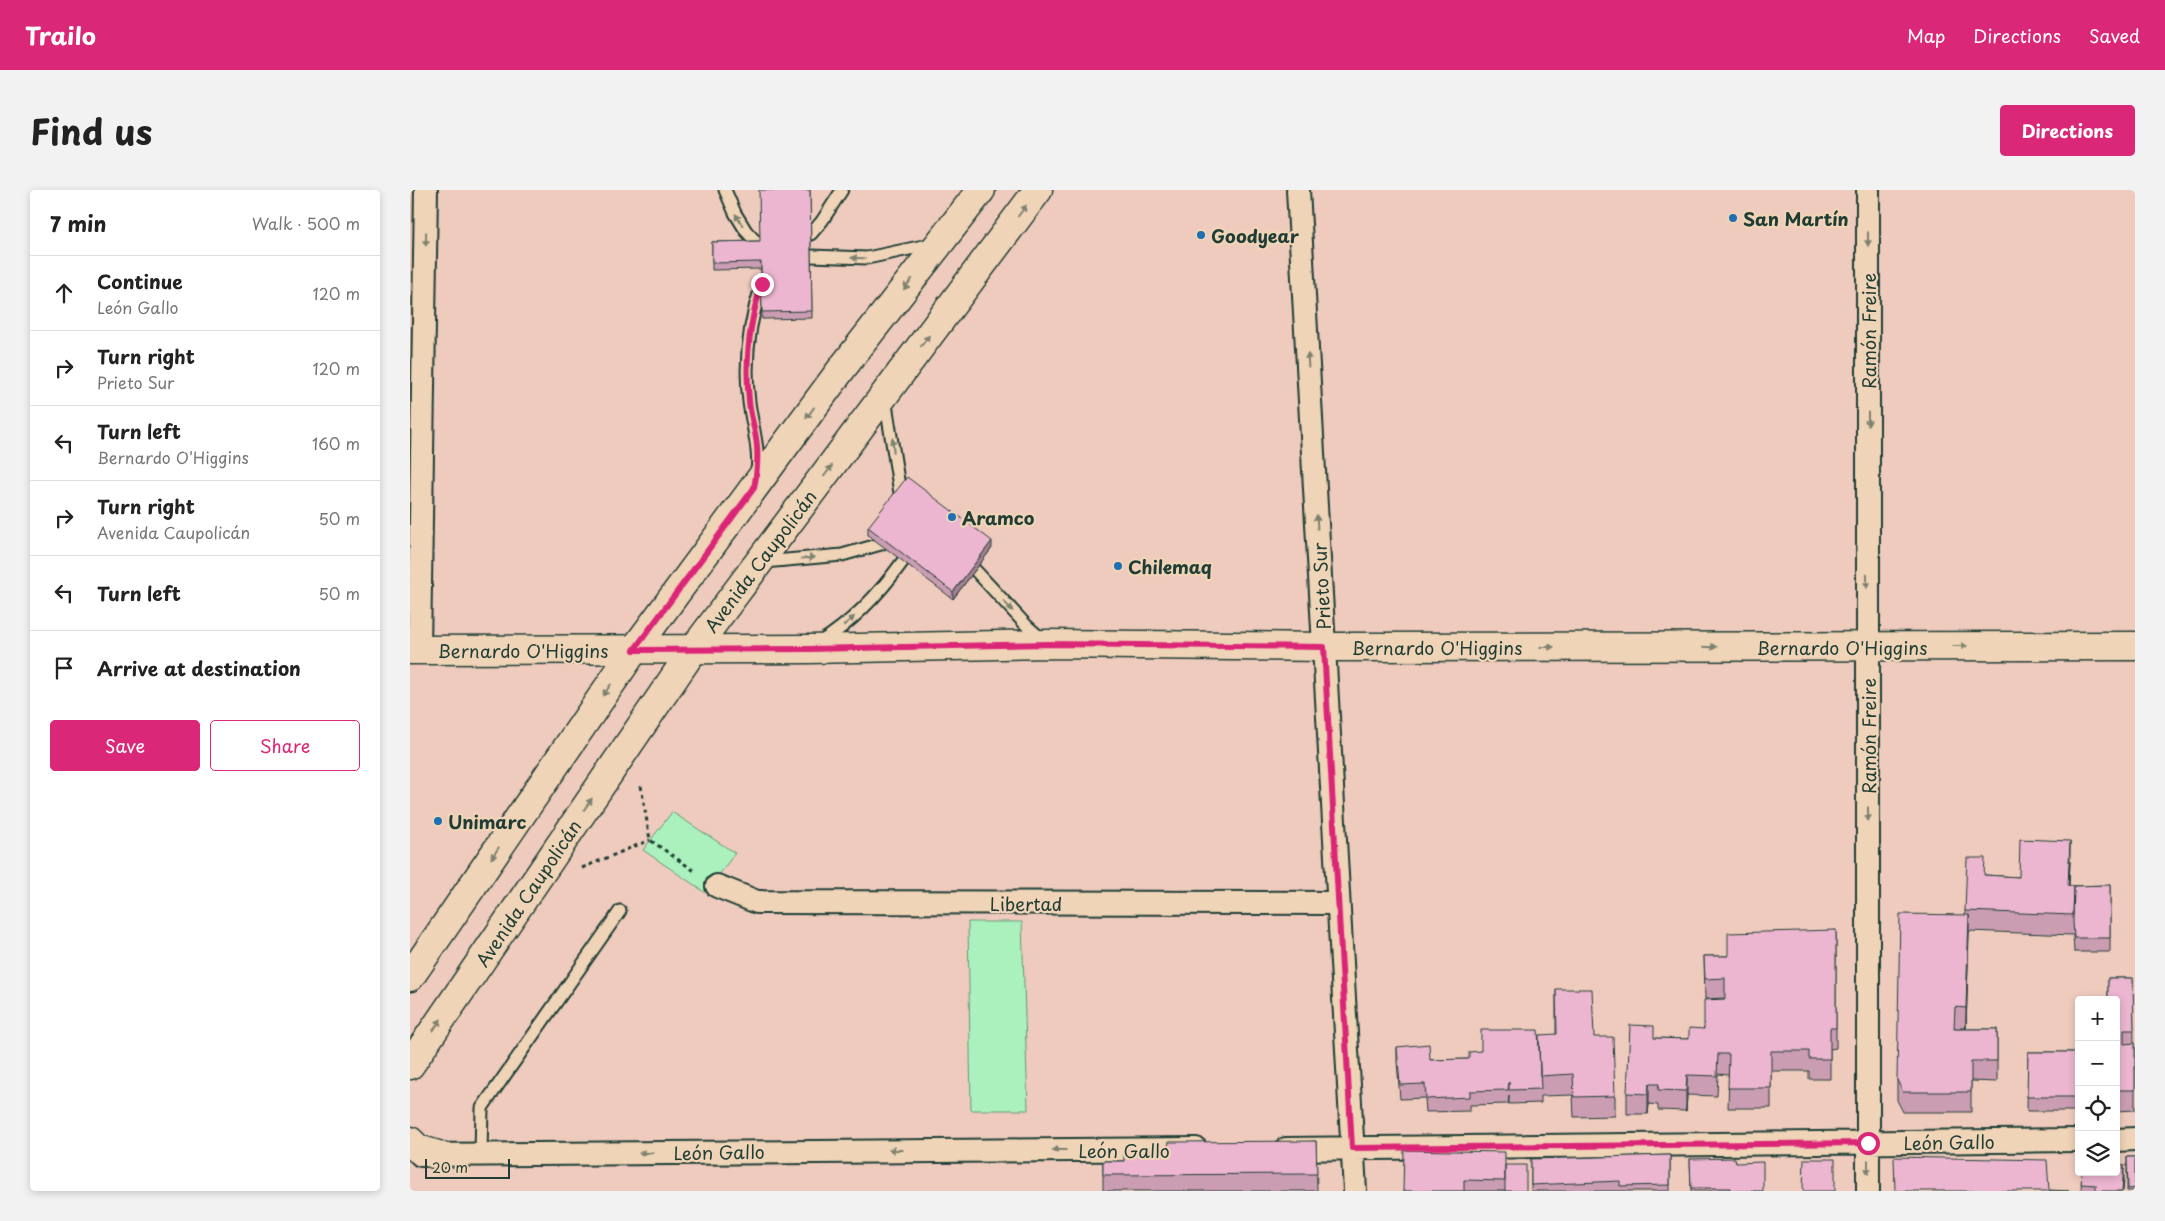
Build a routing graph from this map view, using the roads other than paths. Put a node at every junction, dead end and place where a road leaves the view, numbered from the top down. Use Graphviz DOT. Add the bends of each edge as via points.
graph roads {
  1 [pos="426,190"];
  2 [pos="726,190"];
  3 [pos="842,190"];
  4 [pos="981,190"];
  5 [pos="1038,190"];
  6 [pos="1298,190"];
  7 [pos="1868,190"];
  8 [pos="811,234"];
  9 [pos="940,243"];
  10 [pos="760,246"];
  11 [pos="811,256"];
  12 [pos="762,284"];
  13 [pos="885,395"];
  14 [pos="754,488"];
  15 [pos="900,493"];
  16 [pos="881,544"];
  17 [pos="903,561"];
  18 [pos="760,562"];
  19 [pos="975,570"];
  20 [pos="1048,644"];
  21 [pos="2135,646"];
  22 [pos="1324,647"];
  23 [pos="1868,647"];
  24 [pos="809,649"];
  25 [pos="415,650"];
  26 [pos="634,650"];
  27 [pos="694,650"];
  28 [pos="716,886"];
  29 [pos="1338,903"];
  30 [pos="620,911"];
  31 [pos="410,977"];
  32 [pos="410,1065"];
  33 [pos="2075,1140"];
  34 [pos="2120,1140"];
  35 [pos="2135,1140"];
  36 [pos="410,1142"];
  37 [pos="1868,1143"];
  38 [pos="1352,1148"];
  39 [pos="1212,1149"];
  40 [pos="1262,1149"];
  41 [pos="482,1154"];
  42 [pos="410,1155"];
  43 [pos="438,1155"];
  44 [pos="1354,1191"];
  45 [pos="1868,1191"];
  1 -- 25 [label="street, one-way"];
  10 -- 2 [label="lane, one-way" via="735,213"];
  3 -- 8 [label="lane"];
  4 -- 9 [label="main road"];
  13 -- 5 [label="main road, Avenida Caupolicán, one-way"];
  22 -- 6 [label="street, Prieto Sur, one-way"];
  7 -- 23 [label="street, Ramón Freire, one-way"];
  9 -- 11 [label="lane, one-way" via="867,258"];
  9 -- 14 [label="main road, one-way"];
  12 -- 14 [label="lane" via="747,350 749,402 757,444"];
  15 -- 13 [label="lane, one-way"];
  18 -- 13 [label="main road, Avenida Caupolicán, one-way"];
  14 -- 26 [label="main road"];
  18 -- 16 [label="lane, one-way" via="842,556"];
  24 -- 17 [label="lane, one-way" via="868,604"];
  18 -- 27 [label="main road, Avenida Caupolicán"];
  19 -- 20 [label="lane, one-way"];
  20 -- 22 [label="main road, Bernardo O'Higgins"];
  20 -- 24 [label="main road, Bernardo O'Higgins"];
  23 -- 21 [label="main road, Bernardo O'Higgins, one-way"];
  22 -- 23 [label="main road, Bernardo O'Higgins, one-way"];
  22 -- 29 [label="street, Prieto Sur"];
  23 -- 37 [label="street, Ramón Freire, one-way"];
  24 -- 27 [label="main road, Bernardo O'Higgins"];
  25 -- 26 [label="main road, Bernardo O'Higgins"];
  26 -- 27 [label="main road, Bernardo O'Higgins"];
  26 -- 31 [label="main road, one-way"];
  32 -- 27 [label="main road, Avenida Caupolicán, one-way"];
  28 -- 29 [label="street, Libertad" via="757,902"];
  29 -- 38 [label="street, Prieto Sur"];
  30 -- 41 [label="lane" via="482,1108"];
  33 -- 37 [label="street, León Gallo"];
  34 -- 35 [label="street"];
  36 -- 43 [label="main road" via="418,1149"];
  37 -- 38 [label="street, León Gallo"];
  37 -- 45 [label="street, Ramón Freire, one-way"];
  38 -- 40 [label="street, León Gallo"];
  38 -- 44 [label="street, Prieto Sur"];
  39 -- 41 [label="street, León Gallo, one-way"];
  41 -- 43 [label="street, León Gallo"];
  42 -- 43 [label="street, León Gallo"];
}
